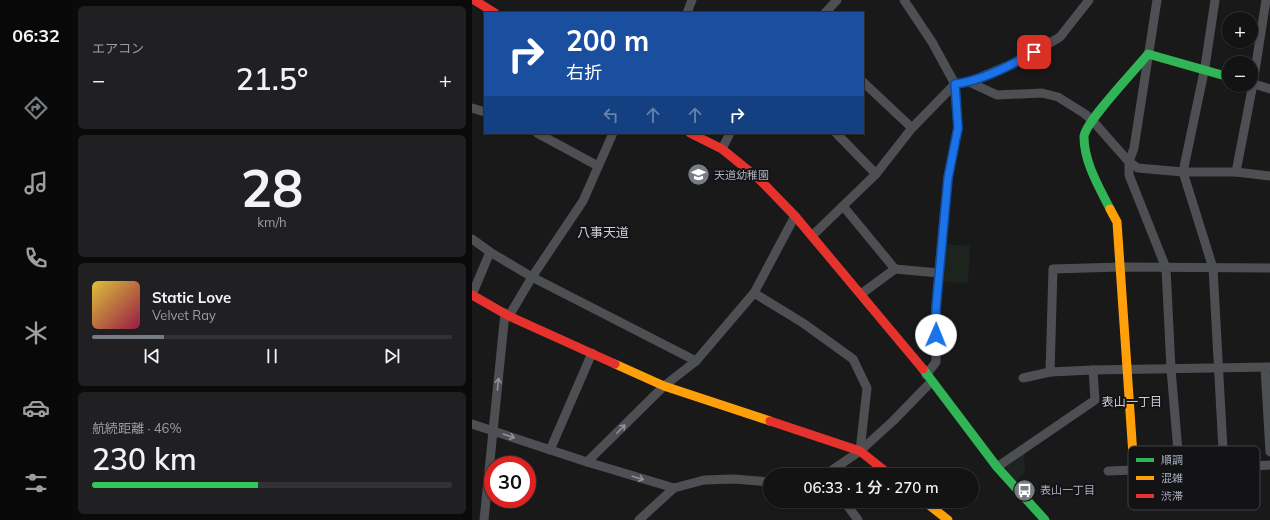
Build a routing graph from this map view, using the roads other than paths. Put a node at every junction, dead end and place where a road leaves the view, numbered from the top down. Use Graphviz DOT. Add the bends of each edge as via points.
graph roads {
  1 [pos="474,0"];
  2 [pos="692,0"];
  3 [pos="837,0"];
  4 [pos="904,0"];
  5 [pos="1088,0"];
  6 [pos="1157,0"];
  7 [pos="1215,0"];
  8 [pos="1266,0"];
  9 [pos="493,12"];
  10 [pos="687,12"];
  11 [pos="826,12"];
  12 [pos="1148,54"];
  13 [pos="1257,56"];
  14 [pos="1204,70"];
  15 [pos="1222,75"];
  16 [pos="969,82"];
  17 [pos="864,84"];
  18 [pos="955,84"];
  19 [pos="1258,86"];
  20 [pos="1270,89"];
  21 [pos="1251,92"];
  22 [pos="472,108"];
  23 [pos="484,112"];
  24 [pos="1092,120"];
  25 [pos="912,128"];
  26 [pos="539,134"];
  27 [pos="613,134"];
  28 [pos="692,134"];
  29 [pos="730,134"];
  30 [pos="837,134"];
  31 [pos="722,149"];
  32 [pos="1128,162"];
  33 [pos="598,166"];
  34 [pos="1183,172"];
  35 [pos="1236,172"];
  36 [pos="876,174"];
  37 [pos="1270,176"];
  38 [pos="843,206"];
  39 [pos="795,216"];
  40 [pos="813,235"];
  41 [pos="472,239"];
  42 [pos="490,252"];
  43 [pos="1121,266"];
  44 [pos="1166,268"];
  45 [pos="1213,268"];
  46 [pos="1270,268"];
  47 [pos="895,269"];
  48 [pos="939,273"];
  49 [pos="532,277"];
  50 [pos="754,293"];
  51 [pos="861,294"];
  52 [pos="472,295"];
  53 [pos="507,314"];
  54 [pos="592,353"];
  55 [pos="696,361"];
  56 [pos="1268,367"];
  57 [pos="1219,368"];
  58 [pos="1171,369"];
  59 [pos="1093,370"];
  60 [pos="1127,370"];
  61 [pos="1050,372"];
  62 [pos="929,378"];
  63 [pos="1023,378"];
  64 [pos="664,386"];
  65 [pos="472,424"];
  66 [pos="493,430"];
  67 [pos="1132,446"];
  68 [pos="1178,446"];
  69 [pos="1223,446"];
  70 [pos="550,450"];
  71 [pos="860,451"];
  72 [pos="1270,452"];
  73 [pos="587,462"];
  74 [pos="1270,465"];
  75 [pos="1260,466"];
  76 [pos="997,467"];
  77 [pos="835,468"];
  78 [pos="881,468"];
  79 [pos="1128,470"];
  80 [pos="1108,471"];
  81 [pos="763,481"];
  82 [pos="674,488"];
  83 [pos="849,508"];
  84 [pos="933,508"];
  85 [pos="484,520"];
  86 [pos="639,520"];
  87 [pos="858,520"];
  88 [pos="948,520"];
  89 [pos="1045,520"];
  1 -- 9 [label="street"];
  2 -- 10 [label="street"];
  3 -- 11 [label="street"];
  4 -- 18 [label="street" via="932,42"];
  5 -- 16 [label="street" via="1060,37 1021,60"];
  6 -- 12 [label="street"];
  7 -- 14 [label="street"];
  8 -- 13 [label="street"];
  12 -- 14 [label="street"];
  12 -- 24 [label="street"];
  12 -- 32 [label="street" via="1134,148"];
  14 -- 15 [label="street"];
  14 -- 34 [label="street"];
  16 -- 18 [label="street"];
  16 -- 24 [label="street" via="997,94 1042,93 1058,97"];
  17 -- 25 [label="street"];
  18 -- 25 [label="street"];
  18 -- 48 [label="street" via="958,128 948,178"];
  19 -- 20 [label="street"];
  21 -- 35 [label="street"];
  22 -- 23 [label="street"];
  24 -- 32 [label="street"];
  24 -- 43 [label="street" via="1084,135 1086,149 1092,173 1117,222"];
  25 -- 36 [label="street"];
  26 -- 33 [label="street"];
  27 -- 33 [label="street"];
  28 -- 31 [label="street"];
  29 -- 31 [label="street"];
  30 -- 36 [label="street"];
  31 -- 39 [label="street" via="760,179"];
  32 -- 34 [label="street" via="1138,168"];
  32 -- 44 [label="street" via="1129,175"];
  33 -- 49 [label="street" via="583,201"];
  34 -- 35 [label="street"];
  34 -- 45 [label="street"];
  35 -- 37 [label="street"];
  36 -- 38 [label="street"];
  38 -- 40 [label="street"];
  38 -- 47 [label="street"];
  39 -- 40 [label="street"];
  39 -- 50 [label="street"];
  40 -- 51 [label="street"];
  41 -- 42 [label="street"];
  42 -- 49 [label="street"];
  42 -- 52 [label="street"];
  43 -- 44 [label="street"];
  43 -- 60 [label="street"];
  43 -- 61 [label="street" via="1053,269"];
  44 -- 45 [label="street"];
  44 -- 58 [label="street"];
  45 -- 46 [label="street"];
  45 -- 57 [label="street"];
  47 -- 48 [label="street"];
  47 -- 51 [label="street"];
  48 -- 62 [label="street" via="936,362"];
  49 -- 53 [label="street"];
  49 -- 55 [label="street"];
  50 -- 55 [label="street"];
  50 -- 71 [label="street" via="803,323 853,359 867,388"];
  51 -- 62 [label="street"];
  52 -- 53 [label="street"];
  53 -- 54 [label="street"];
  66 -- 53 [label="street, one-way"];
  54 -- 64 [label="street"];
  54 -- 70 [label="street"];
  55 -- 64 [label="street"];
  56 -- 57 [label="street"];
  56 -- 72 [label="street"];
  57 -- 58 [label="street"];
  57 -- 69 [label="street"];
  58 -- 60 [label="street"];
  58 -- 68 [label="street"];
  59 -- 60 [label="street"];
  59 -- 61 [label="street"];
  59 -- 76 [label="street" via="1095,400"];
  60 -- 67 [label="street"];
  61 -- 63 [label="street"];
  62 -- 71 [label="street" via="893,421"];
  62 -- 76 [label="street"];
  64 -- 71 [label="street"];
  73 -- 64 [label="street, one-way"];
  65 -- 66 [label="street"];
  66 -- 70 [label="street, one-way"];
  66 -- 85 [label="street"];
  70 -- 73 [label="street"];
  71 -- 77 [label="street"];
  71 -- 78 [label="street"];
  73 -- 82 [label="street, one-way"];
  74 -- 75 [label="street"];
  76 -- 89 [label="street"];
  79 -- 80 [label="street"];
  81 -- 82 [label="street" via="704,480"];
  82 -- 86 [label="street"];
  83 -- 87 [label="street"];
  84 -- 88 [label="street"];
}
